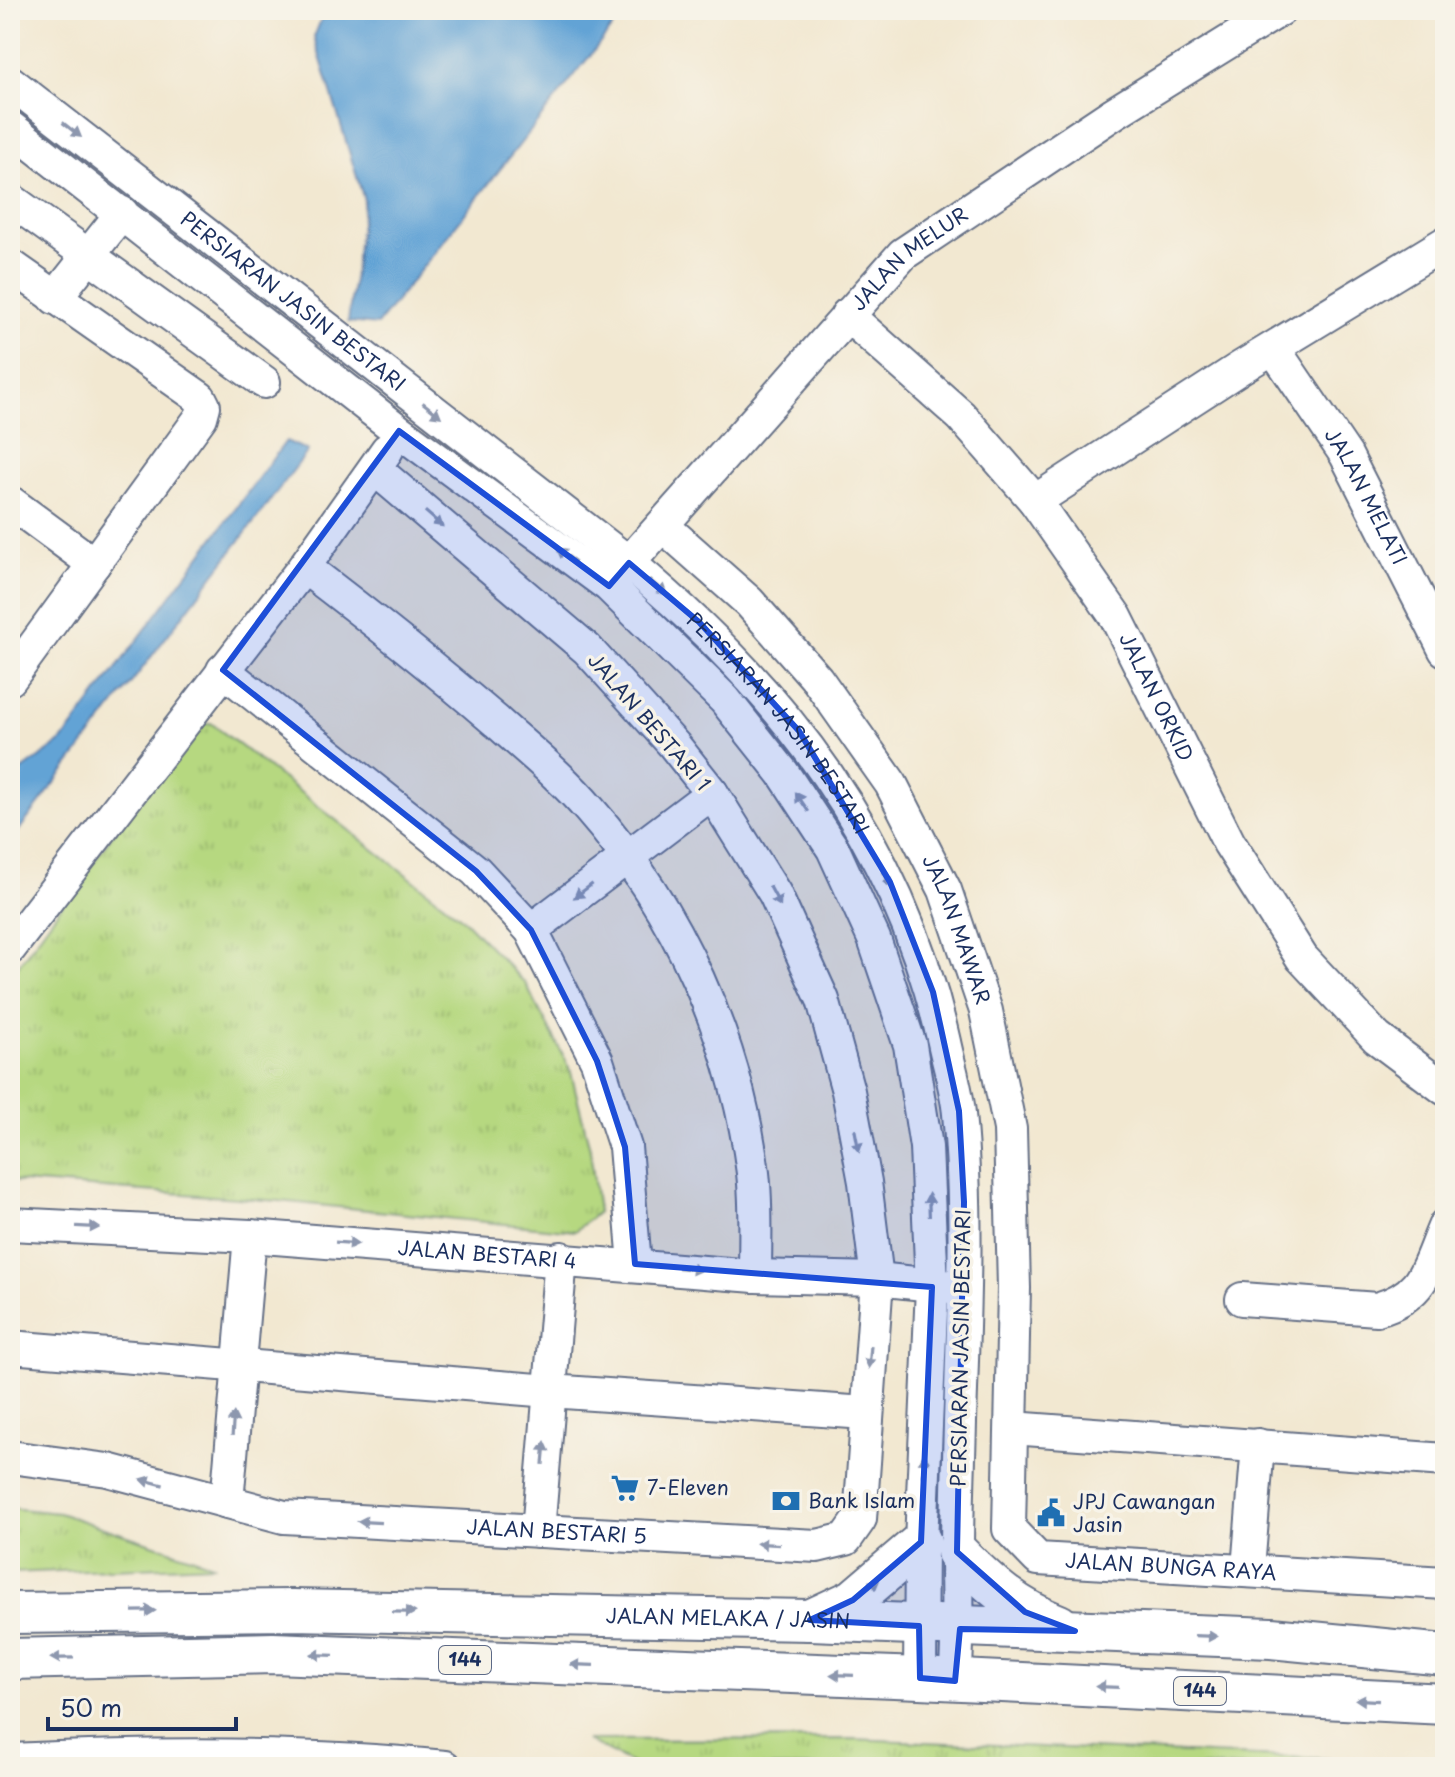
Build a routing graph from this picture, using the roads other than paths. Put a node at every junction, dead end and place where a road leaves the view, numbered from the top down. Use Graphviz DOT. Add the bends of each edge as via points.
graph roads {
  1 [pos="1280,10"];
  2 [pos="10,82"];
  3 [pos="10,127"];
  4 [pos="10,199"];
  5 [pos="122,213"];
  6 [pos="1445,243"];
  7 [pos="90,256"];
  8 [pos="10,265"];
  9 [pos="55,298"];
  10 [pos="847,315"];
  11 [pos="1274,349"];
  12 [pos="264,382"];
  13 [pos="399,431"];
  14 [pos="375,469"];
  15 [pos="1035,501"];
  16 [pos="10,502"];
  17 [pos="663,526"];
  18 [pos="94,564"];
  19 [pos="304,567"];
  20 [pos="619,574"];
  21 [pos="1445,650"];
  22 [pos="223,670"];
  23 [pos="10,679"];
  24 [pos="712,793"];
  25 [pos="626,858"];
  26 [pos="531,930"];
  27 [pos="10,948"];
  28 [pos="1445,1089"];
  29 [pos="10,1224"];
  30 [pos="1445,1225"];
  31 [pos="250,1236"];
  32 [pos="561,1258"];
  33 [pos="635,1264"];
  34 [pos="755,1276"];
  35 [pos="877,1279"];
  36 [pos="932,1287"];
  37 [pos="964,1287"];
  38 [pos="1242,1299"];
  39 [pos="10,1347"];
  40 [pos="237,1365"];
  41 [pos="550,1391"];
  42 [pos="866,1413"];
  43 [pos="1012,1428"];
  44 [pos="1258,1445"];
  45 [pos="10,1457"];
  46 [pos="1445,1460"];
  47 [pos="227,1502"];
  48 [pos="538,1531"];
  49 [pos="939,1547"];
  50 [pos="1248,1569"];
  51 [pos="1445,1583"];
  52 [pos="10,1613"];
  53 [pos="810,1620"];
  54 [pos="919,1626"];
  55 [pos="960,1629"];
  56 [pos="1075,1631"];
  57 [pos="1445,1655"];
  58 [pos="10,1659"];
  59 [pos="937,1679"];
  60 [pos="1445,1704"];
  61 [pos="10,1760"];
  62 [pos="445,1767"];
  1 -- 10 [label="street, JALAN MELUR" via="1101,121 903,254"];
  2 -- 20 [label="street, PERSIARAN JASIN BESTARI, one-way"];
  3 -- 5 [label="street, PERSIARAN JASIN BESTARI"];
  4 -- 7 [label="street"];
  5 -- 7 [label="street"];
  5 -- 13 [label="street, PERSIARAN JASIN BESTARI"];
  6 -- 11 [label="street"];
  7 -- 9 [label="street"];
  7 -- 12 [label="street"];
  8 -- 9 [label="street"];
  9 -- 18 [label="street" via="200,398 204,406"];
  10 -- 15 [label="street, JALAN ORKID" via="961,416"];
  10 -- 17 [label="street, JALAN MELUR"];
  11 -- 15 [label="street"];
  11 -- 21 [label="street, JALAN MELATI" via="1346,455"];
  13 -- 14 [label="street"];
  20 -- 13 [label="street, PERSIARAN JASIN BESTARI, one-way"];
  14 -- 19 [label="street"];
  14 -- 24 [label="street, JALAN BESTARI 1, one-way" via="587,649"];
  15 -- 28 [label="street, JALAN ORKID" via="1116,617 1229,843 1302,958 1377,1038"];
  16 -- 18 [label="street"];
  17 -- 20 [label="street, JALAN MELUR"];
  17 -- 43 [label="street, JALAN MAWAR" via="749,602 817,679 891,784 945,890 986,1011 1010,1129"];
  18 -- 23 [label="street"];
  19 -- 22 [label="street"];
  19 -- 25 [label="street" via="427,660 545,764 590,809"];
  36 -- 20 [label="street, PERSIARAN JASIN BESTARI, one-way" via="926,1147 910,1045 874,939 833,849 783,773"];
  20 -- 37 [label="street, PERSIARAN JASIN BESTARI, one-way" via="699,622 746,669 799,731 890,882 933,992 959,1111"];
  22 -- 26 [label="street" via="476,871"];
  22 -- 27 [label="street"];
  24 -- 25 [label="street"];
  24 -- 35 [label="street, JALAN BESTARI 1, one-way" via="775,894 823,1000 851,1106"];
  25 -- 26 [label="street, one-way"];
  25 -- 34 [label="street" via="676,933 724,1045 753,1175"];
  26 -- 33 [label="street" via="597,1061 625,1147"];
  29 -- 31 [label="street, JALAN BESTARI 4, one-way"];
  30 -- 38 [label="street" via="1416,1291 1398,1303 1377,1309"];
  31 -- 32 [label="street, JALAN BESTARI 4, one-way"];
  31 -- 40 [label="street"];
  32 -- 33 [label="street, JALAN BESTARI 4"];
  32 -- 41 [label="street"];
  33 -- 34 [label="street, JALAN BESTARI 4, one-way"];
  34 -- 35 [label="street, JALAN BESTARI 4"];
  35 -- 36 [label="street, JALAN BESTARI 4"];
  35 -- 42 [label="street, JALAN BESTARI 5, one-way"];
  36 -- 37 [label="street, JALAN BESTARI 4"];
  49 -- 36 [label="street, PERSIARAN JASIN BESTARI, one-way"];
  37 -- 49 [label="street, PERSIARAN JASIN BESTARI"];
  39 -- 40 [label="street"];
  40 -- 41 [label="street"];
  47 -- 40 [label="street, one-way"];
  41 -- 42 [label="street"];
  48 -- 41 [label="street, one-way"];
  42 -- 48 [label="street, JALAN BESTARI 5, one-way" via="860,1519 846,1539 817,1546"];
  43 -- 44 [label="street"];
  43 -- 50 [label="street, JALAN BUNGA RAYA" via="1009,1529 1038,1559"];
  44 -- 46 [label="street"];
  44 -- 50 [label="street"];
  47 -- 45 [label="street, JALAN BESTARI 5, one-way" via="108,1470"];
  48 -- 47 [label="street, JALAN BESTARI 5, one-way" via="284,1517"];
  53 -- 49 [label="main road, one-way"];
  49 -- 54 [label="street, PERSIARAN JASIN BESTARI"];
  49 -- 55 [label="street, PERSIARAN JASIN BESTARI"];
  49 -- 56 [label="main road" via="1025,1612"];
  50 -- 51 [label="street, JALAN BUNGA RAYA"];
  52 -- 53 [label="main road, JALAN MELAKA / JASIN, one-way" via="292,1610"];
  53 -- 54 [label="main road, JALAN MELAKA / JASIN"];
  54 -- 55 [label="main road, JALAN MELAKA / JASIN"];
  54 -- 59 [label="street, PERSIARAN JASIN BESTARI"];
  55 -- 56 [label="main road, JALAN MELAKA / JASIN"];
  55 -- 59 [label="street, PERSIARAN JASIN BESTARI"];
  56 -- 57 [label="main road, JALAN MELAKA / JASIN, one-way" via="1271,1638"];
  59 -- 58 [label="main road, 144, one-way" via="273,1653"];
  60 -- 59 [label="main road, 144, one-way"];
  61 -- 62 [label="street" via="148,1753"];
}
